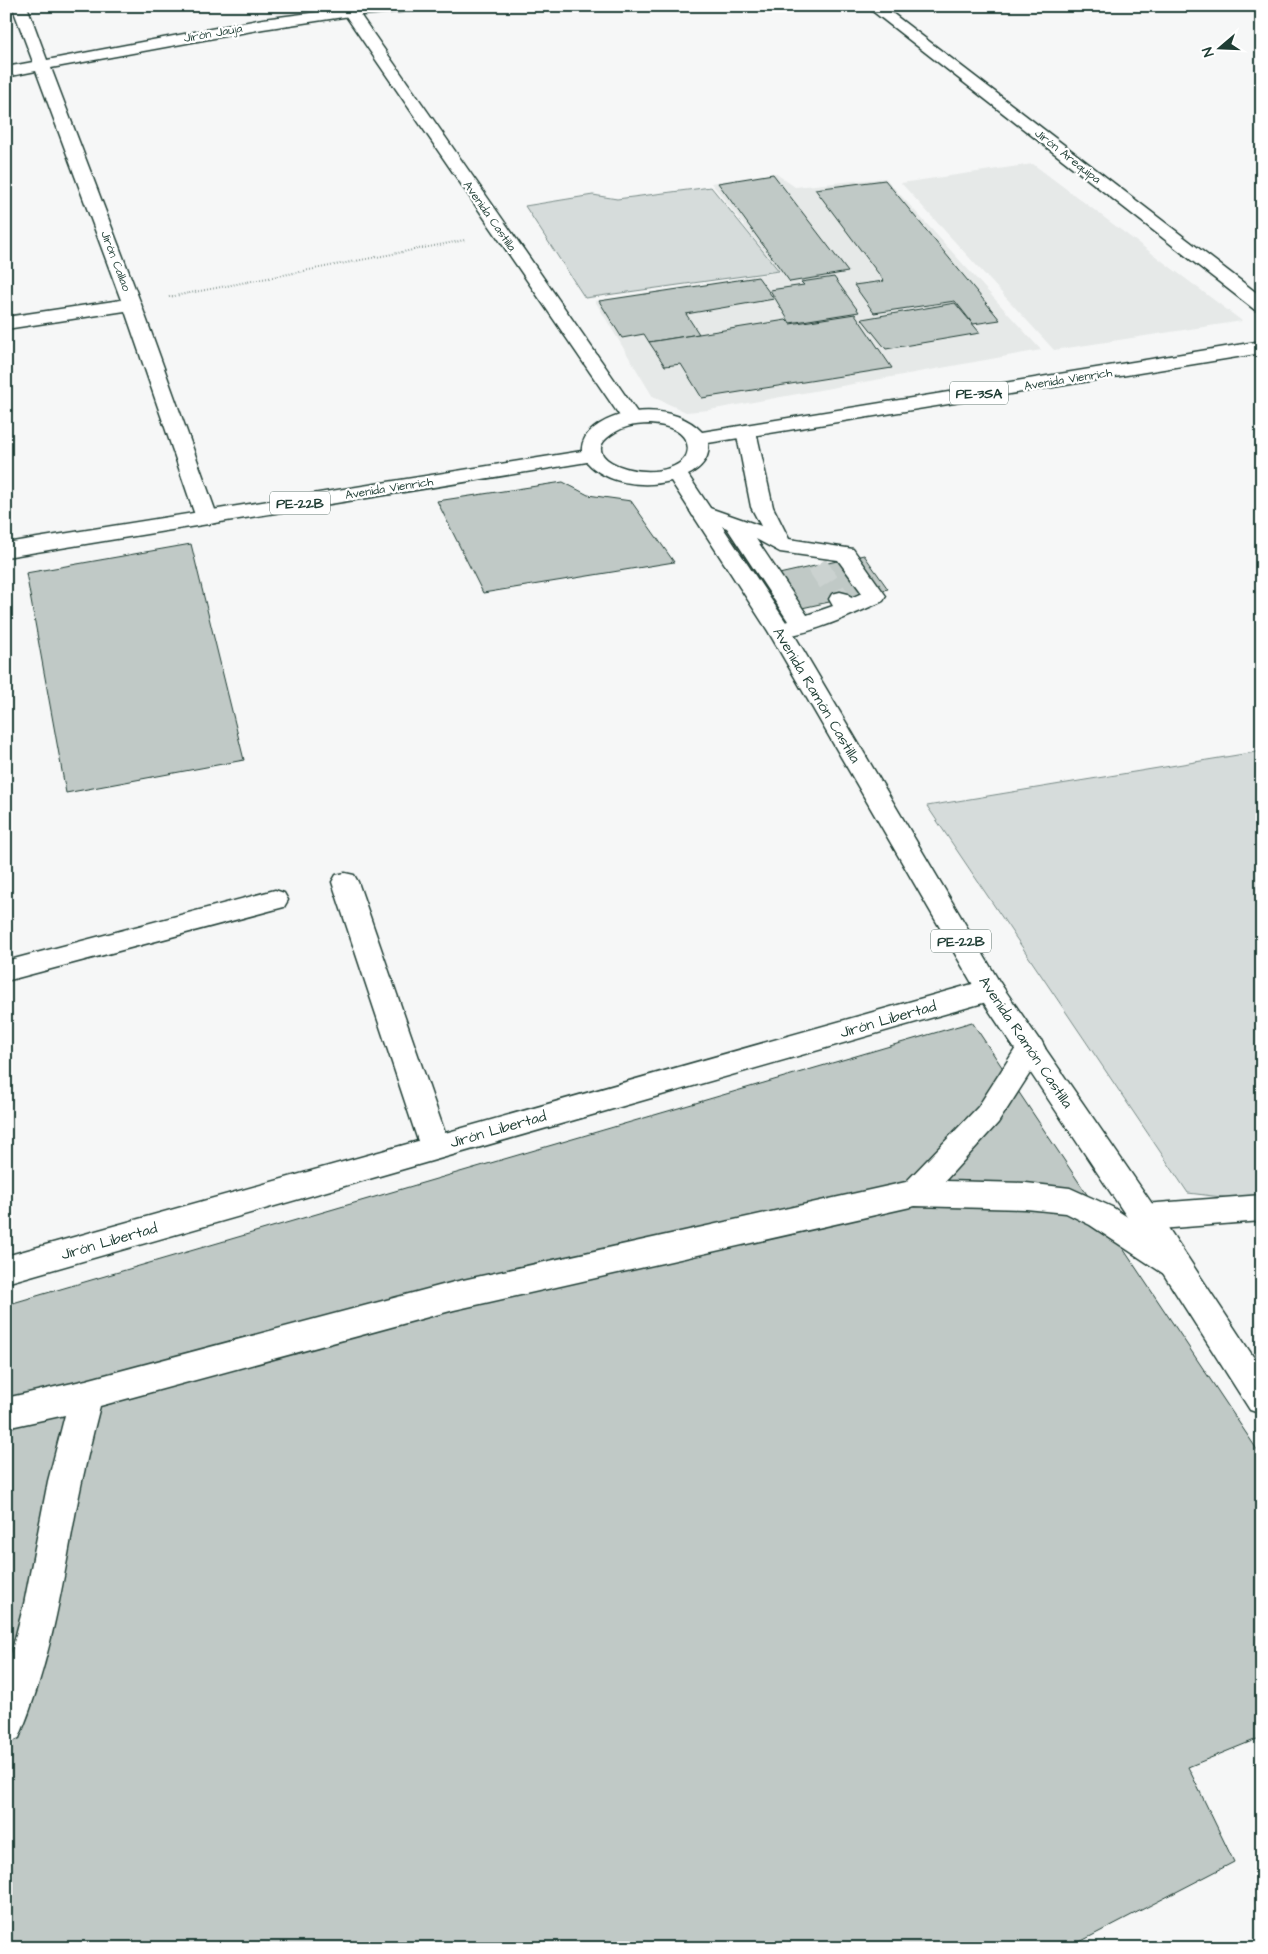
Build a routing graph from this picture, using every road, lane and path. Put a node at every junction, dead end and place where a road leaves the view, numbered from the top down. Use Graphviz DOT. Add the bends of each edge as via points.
graph roads {
  1 [pos="19,6"];
  2 [pos="422,6"];
  3 [pos="873,6"];
  4 [pos="348,9"];
  5 [pos="40,65"];
  6 [pos="6,72"];
  7 [pos="502,233"];
  8 [pos="132,304"];
  9 [pos="1262,306"];
  10 [pos="6,323"];
  11 [pos="1262,347"];
  12 [pos="631,418"];
  13 [pos="746,431"];
  14 [pos="696,439"];
  15 [pos="594,455"];
  16 [pos="676,473"];
  17 [pos="701,511"];
  18 [pos="207,518"];
  19 [pos="735,524"];
  20 [pos="781,544"];
  21 [pos="6,550"];
  22 [pos="817,564"];
  23 [pos="791,628"];
  24 [pos="345,882"];
  25 [pos="274,900"];
  26 [pos="6,971"];
  27 [pos="990,990"];
  28 [pos="1031,1048"];
  29 [pos="435,1147"];
  30 [pos="915,1194"];
  31 [pos="1262,1208"];
  32 [pos="1144,1217"];
  33 [pos="1175,1265"];
  34 [pos="6,1270"];
  35 [pos="86,1395"];
  36 [pos="1262,1399"];
  37 [pos="6,1413"];
  38 [pos="6,1725"];
  1 -- 5 [label="main road, Jirón Callao"];
  2 -- 4 [label="main road, Jirón Jauja"];
  3 -- 9 [label="main road, Jirón Arequipa"];
  4 -- 5 [label="main road, Jirón Jauja"];
  4 -- 7 [label="main road, Avenida Castilla"];
  5 -- 6 [label="main road, Jirón Jauja"];
  5 -- 8 [label="main road, Jirón Callao"];
  7 -- 8 [label="path"];
  7 -- 12 [label="main road, Avenida Castilla"];
  8 -- 10 [label="main road"];
  8 -- 18 [label="main road, Jirón Callao"];
  11 -- 13 [label="main road, Avenida Vienrich / PE-3SA"];
  12 -- 14 [label="main road" via="655,418 678,424"];
  12 -- 15 [label="main road" via="604,428 592,445"];
  13 -- 14 [label="main road, Avenida Vienrich / PE-3SA"];
  13 -- 20 [label="main road" via="762,507"];
  14 -- 16 [label="main road" via="699,449 696,458"];
  15 -- 16 [label="main road" via="600,464 626,476 660,477"];
  15 -- 18 [label="main road, Avenida Vienrich / PE-22B"];
  16 -- 17 [label="main road, Avenida Ramón Castilla / PE-22B"];
  17 -- 19 [label="main road"];
  17 -- 23 [label="main road, Avenida Ramón Castilla / PE-22B"];
  18 -- 21 [label="main road, Avenida Vienrich / PE-22B"];
  19 -- 20 [label="main road"];
  19 -- 23 [label="main road"];
  20 -- 22 [label="main road"];
  20 -- 23 [label="main road" via="845,554 875,596 843,604"];
  23 -- 27 [label="main road, Avenida Ramón Castilla / PE-22B"];
  24 -- 29 [label="main road"];
  25 -- 26 [label="main road"];
  27 -- 28 [label="main road, Avenida Ramón Castilla / PE-22B"];
  27 -- 29 [label="main road, Jirón Libertad"];
  28 -- 30 [label="main road" via="988,1115"];
  28 -- 32 [label="main road, Avenida Ramón Castilla / PE-22B"];
  29 -- 34 [label="main road, Jirón Libertad"];
  30 -- 33 [label="main road" via="1026,1196 1070,1201 1101,1216"];
  30 -- 35 [label="main road" via="454,1296"];
  31 -- 32 [label="main road"];
  32 -- 33 [label="main road, Avenida Ramón Castilla / PE-22B"];
  33 -- 36 [label="main road, Avenida Ramón Castilla / PE-22B"];
  35 -- 37 [label="main road"];
  35 -- 38 [label="main road" via="65,1481 47,1581 19,1695"];
}
